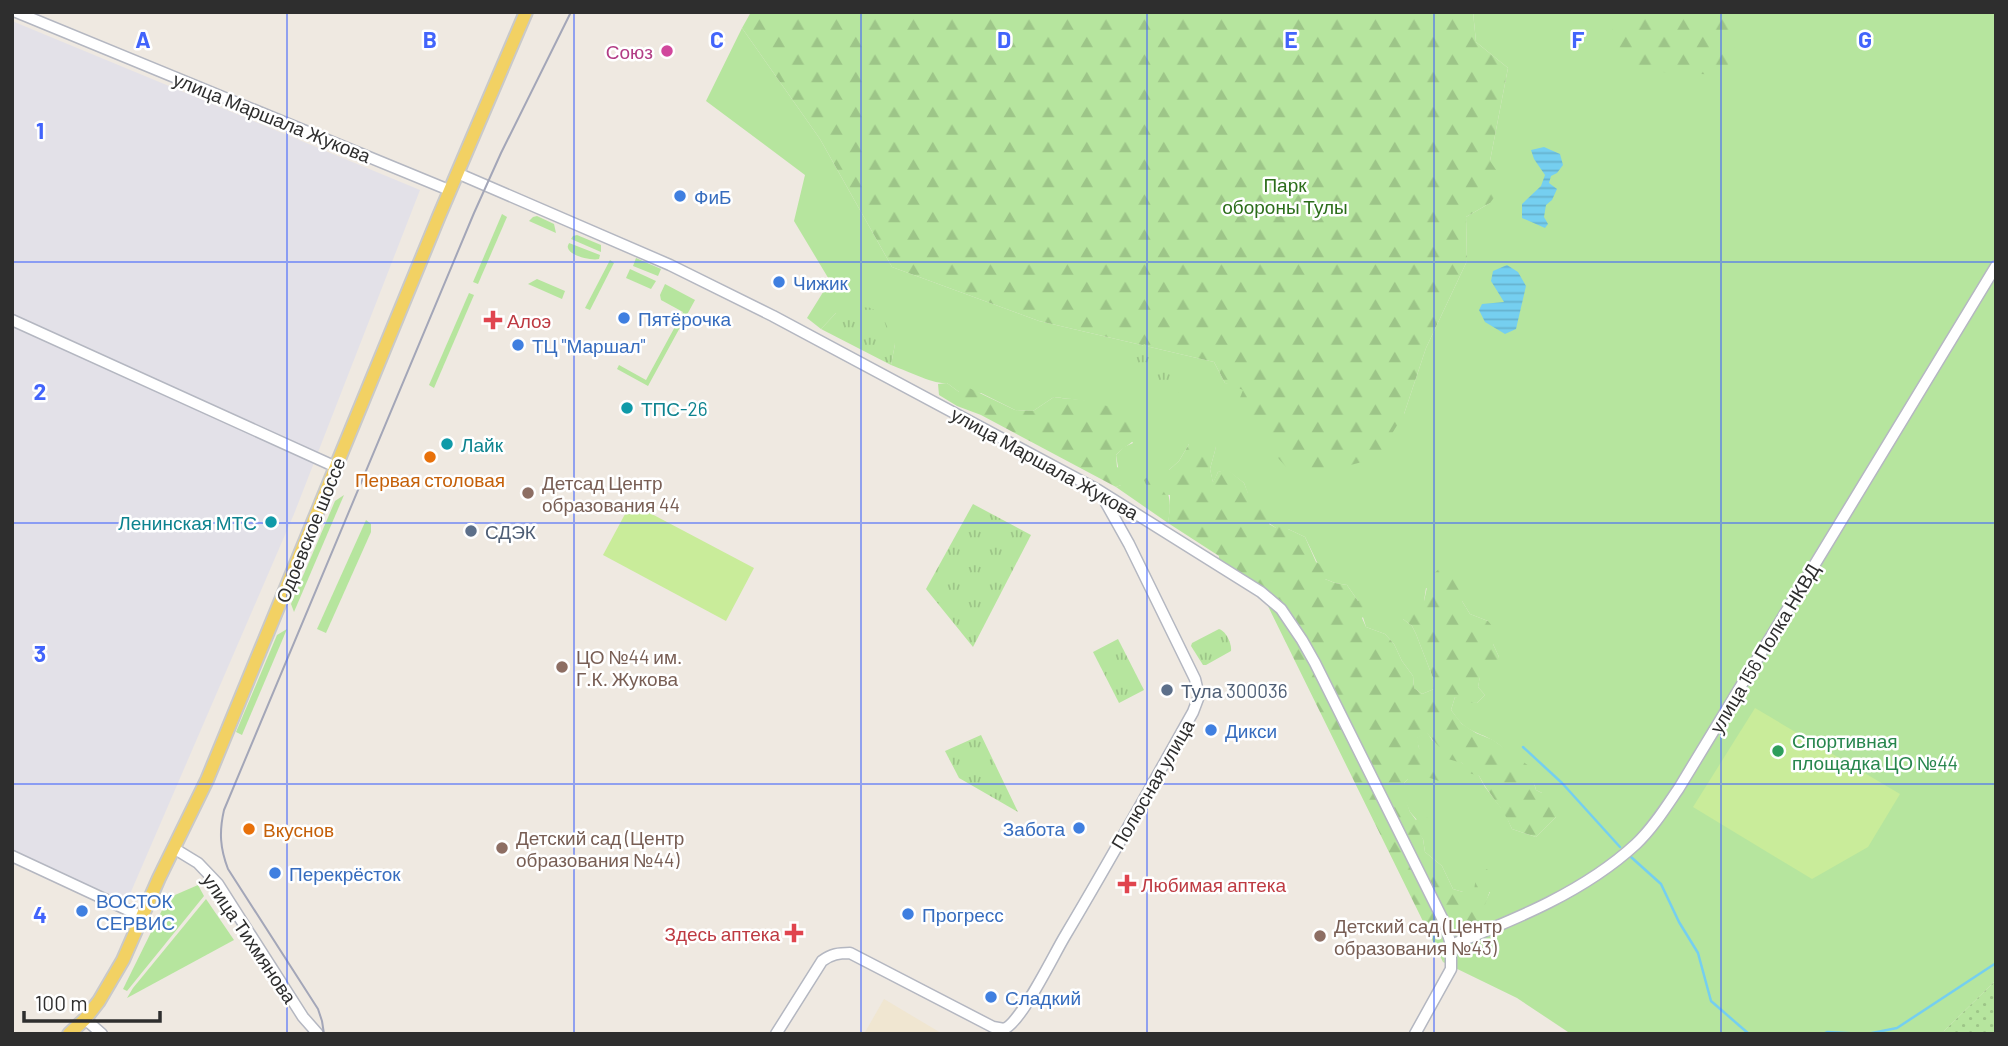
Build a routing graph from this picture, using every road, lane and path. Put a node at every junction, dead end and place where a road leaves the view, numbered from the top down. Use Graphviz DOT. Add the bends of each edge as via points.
graph roads {
  1 [pos="16,12"];
  2 [pos="526,12"];
  3 [pos="457,173"];
  4 [pos="449,190"];
  5 [pos="1996,266"];
  6 [pos="12,320"];
  7 [pos="336,467"];
  8 [pos="1098,490"];
  9 [pos="175,849"];
  10 [pos="12,856"];
  11 [pos="143,917"];
  12 [pos="1451,945"];
  13 [pos="303,1017"];
  14 [pos="85,1019"];
  15 [pos="1005,1031"];
  16 [pos="69,1034"];
  17 [pos="102,1034"];
  18 [pos="308,1034"];
  19 [pos="318,1034"];
  20 [pos="776,1034"];
  21 [pos="1415,1034"];
  1 -- 4 [label="street, улица Маршала Жукова"];
  2 -- 3 [label="main road, Одоевское шоссе"];
  3 -- 4 [label="main road, Одоевское шоссе"];
  3 -- 8 [label="street, улица Маршала Жукова" via="670,265"];
  4 -- 7 [label="main road, Одоевское шоссе"];
  5 -- 12 [label="street, улица 156 Полка НКВД" via="1659,817 1637,843 1566,894"];
  6 -- 7 [label="street"];
  7 -- 9 [label="main road, Одоевское шоссе"];
  8 -- 12 [label="street, улица Маршала Жукова" via="1240,577 1281,609 1315,663 1445,924"];
  8 -- 15 [label="street, Полюсная улица" via="1195,678 1199,696 1092,893 1025,1006"];
  9 -- 11 [label="main road, Одоевское шоссе"];
  9 -- 13 [label="street, улица Тихмянова" via="198,863 218,884"];
  10 -- 11 [label="street"];
  11 -- 14 [label="main road, Одоевское шоссе" via="123,960"];
  12 -- 21 [label="street" via="1451,969"];
  13 -- 18 [label="street"];
  13 -- 19 [label="street, улица Тихмянова"];
  14 -- 16 [label="main road, Одоевское шоссе"];
  14 -- 17 [label="street"];
  15 -- 20 [label="street" via="850,953 822,961"];
}
